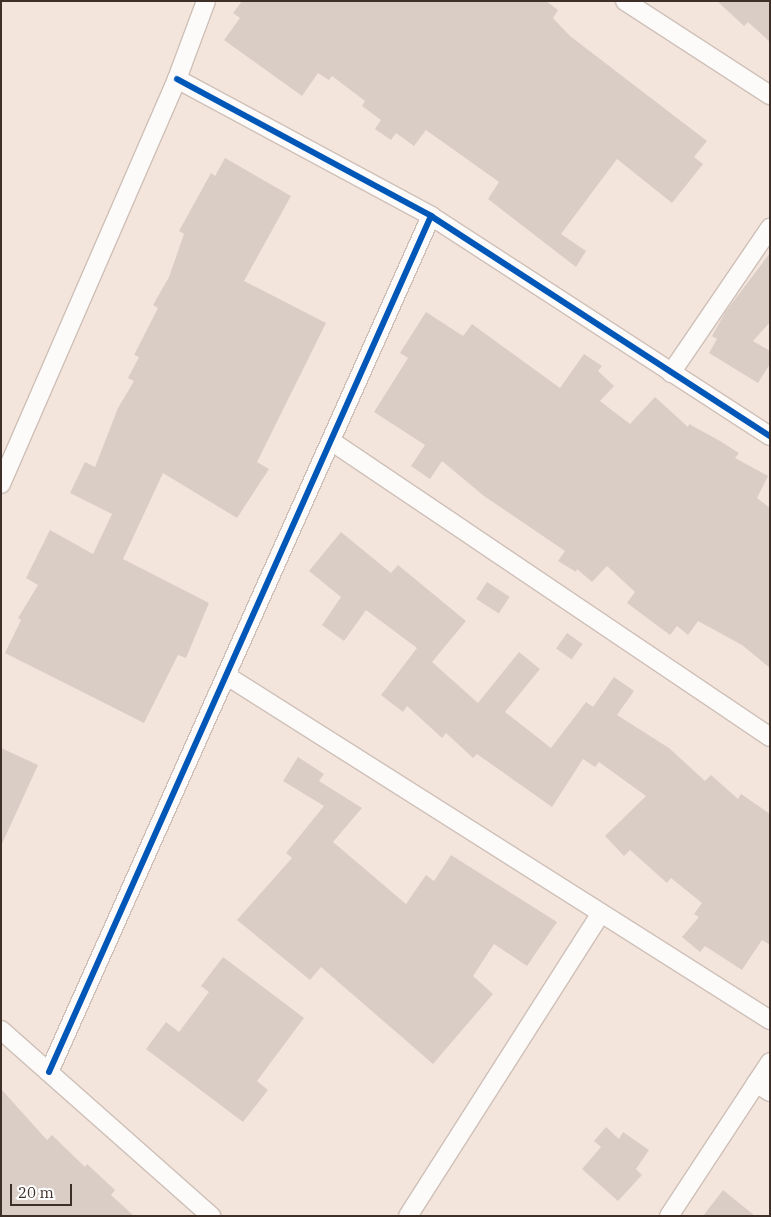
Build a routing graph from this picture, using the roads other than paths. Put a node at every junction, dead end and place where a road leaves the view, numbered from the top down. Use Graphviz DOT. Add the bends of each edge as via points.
graph roads {
  1 [pos="206,1"];
  2 [pos="624,1"];
  3 [pos="177,79"];
  4 [pos="770,95"];
  5 [pos="431,216"];
  6 [pos="770,228"];
  7 [pos="672,372"];
  8 [pos="770,436"];
  9 [pos="331,440"];
  10 [pos="1,484"];
  11 [pos="227,676"];
  12 [pos="770,737"];
  13 [pos="601,913"];
  14 [pos="770,1020"];
  15 [pos="1,1030"];
  16 [pos="770,1062"];
  17 [pos="49,1072"];
  18 [pos="763,1088"];
  19 [pos="211,1216"];
  20 [pos="408,1216"];
  21 [pos="668,1216"];
  1 -- 3 [label="street"];
  2 -- 4 [label="street"];
  3 -- 5 [label="street"];
  3 -- 10 [label="street"];
  5 -- 7 [label="street"];
  5 -- 9 [label="street"];
  6 -- 7 [label="street"];
  7 -- 8 [label="street"];
  9 -- 11 [label="street"];
  9 -- 12 [label="street"];
  11 -- 13 [label="street"];
  11 -- 17 [label="street"];
  13 -- 14 [label="street"];
  13 -- 20 [label="street"];
  15 -- 17 [label="street"];
  16 -- 18 [label="street"];
  17 -- 19 [label="street"];
  18 -- 21 [label="street"];
}
